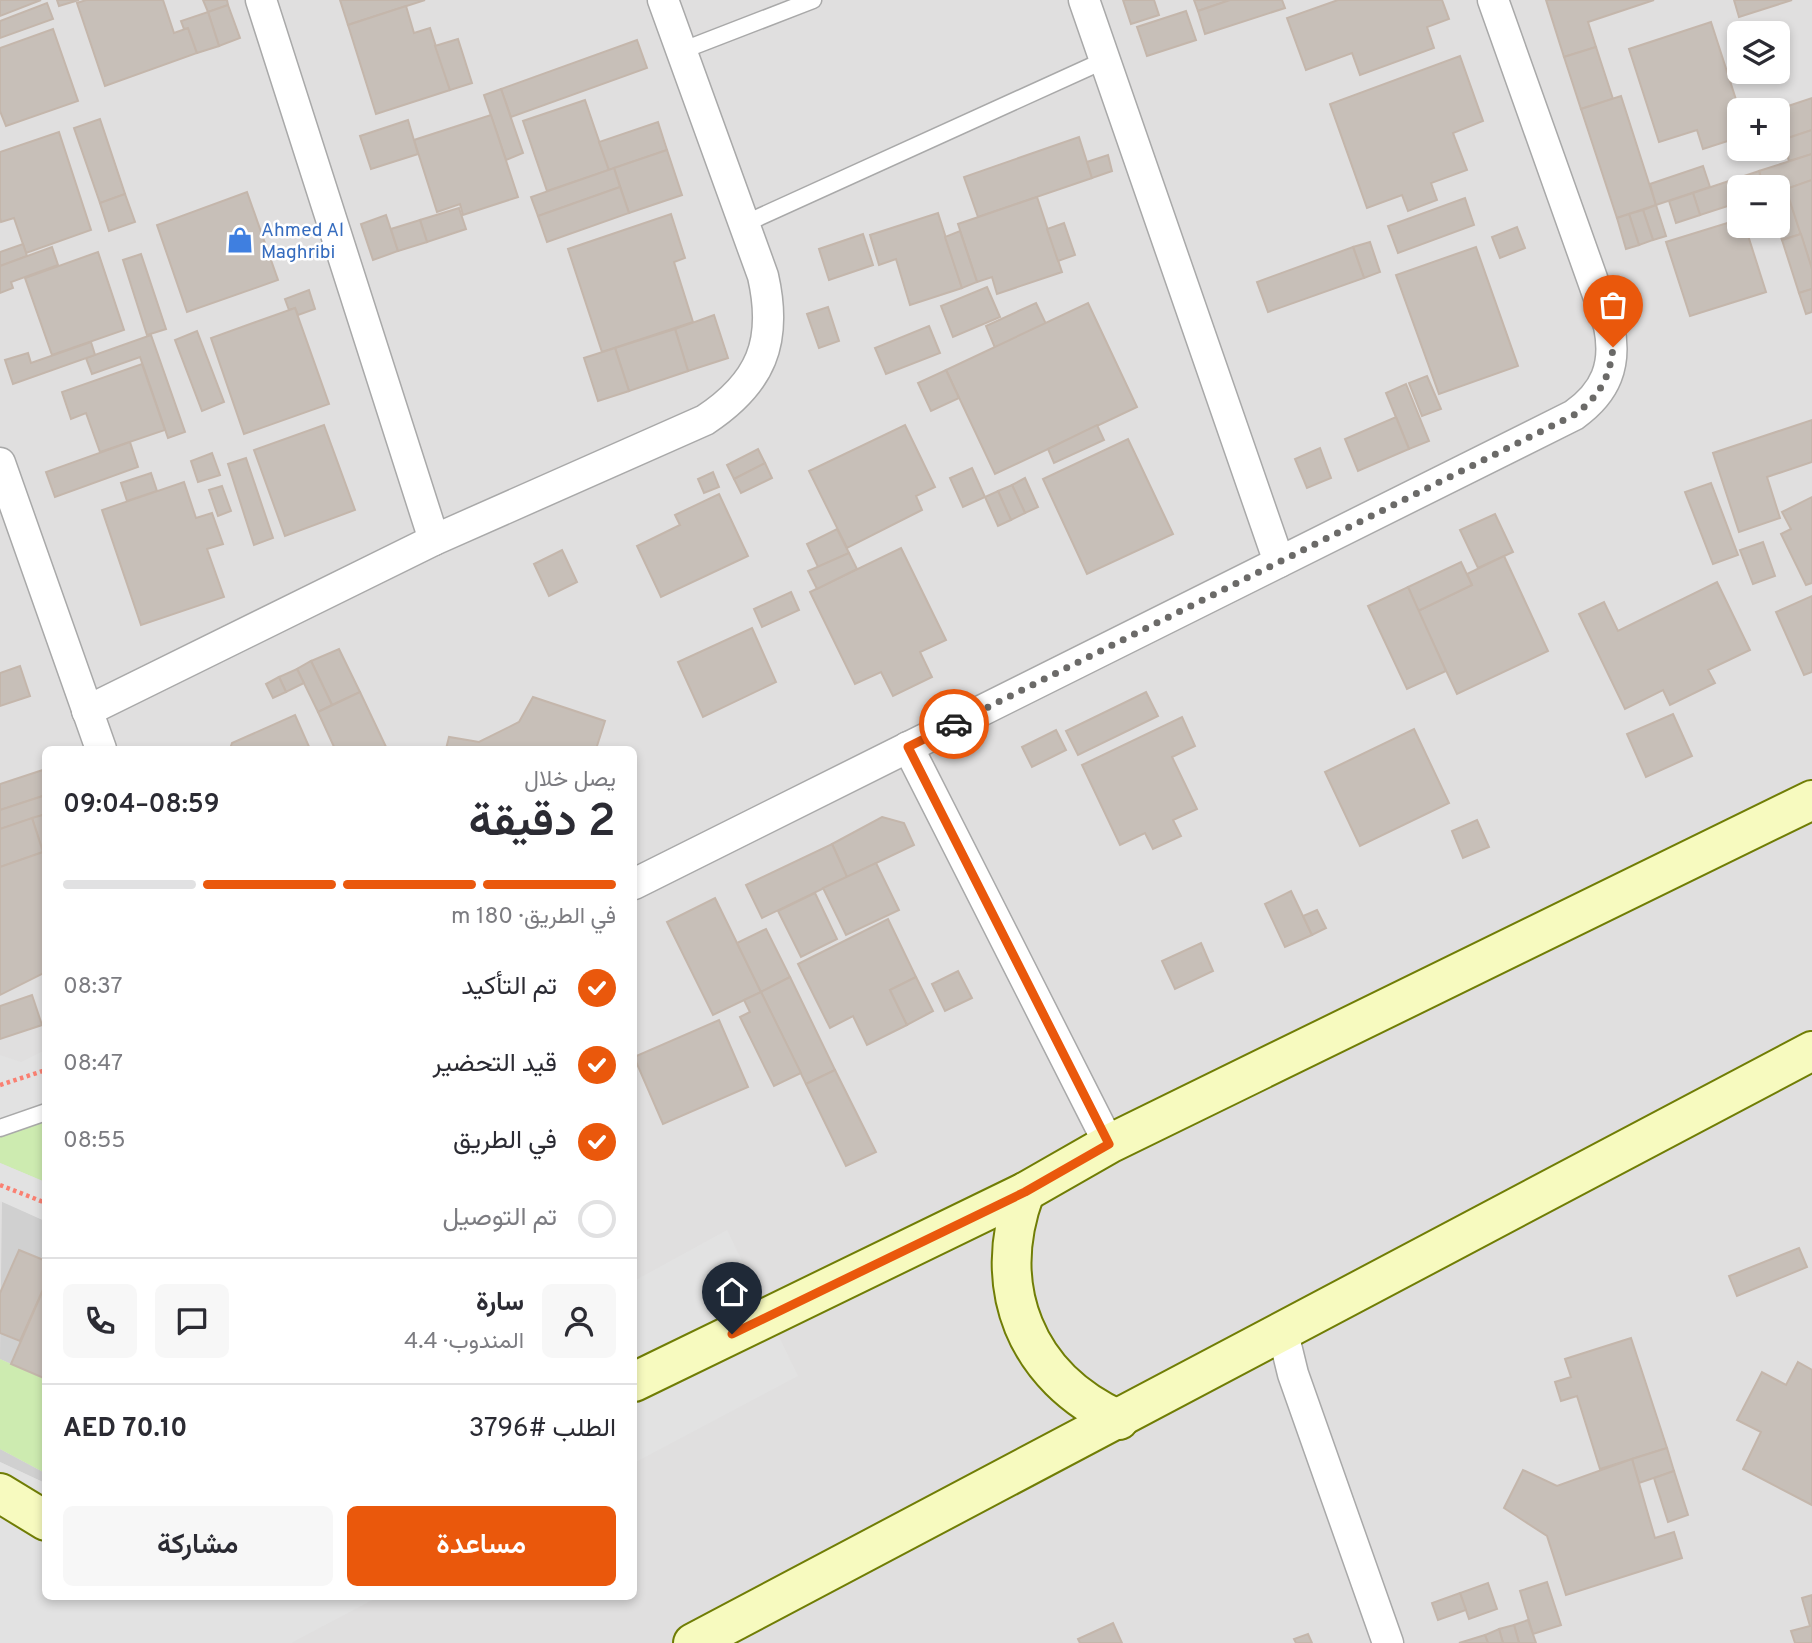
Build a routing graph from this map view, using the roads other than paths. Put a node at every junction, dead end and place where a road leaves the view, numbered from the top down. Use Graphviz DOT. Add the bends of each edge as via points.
graph roads {
  1 [pos="261,0"];
  2 [pos="663,0"];
  3 [pos="813,0"];
  4 [pos="1084,0"];
  5 [pos="1493,0"];
  6 [pos="681,51"];
  7 [pos="1105,60"];
  8 [pos="744,224"];
  9 [pos="0,463"];
  10 [pos="434,540"];
  11 [pos="1279,562"];
  12 [pos="86,711"];
  13 [pos="100,746"];
  14 [pos="908,747"];
  15 [pos="1812,800"];
  16 [pos="637,882"];
  17 [pos="1812,1051"];
  18 [pos="42,1113"];
  19 [pos="0,1128"];
  20 [pos="1109,1144"];
  21 [pos="1025,1192"];
  22 [pos="1275,1337"];
  23 [pos="637,1380"];
  24 [pos="1119,1420"];
  25 [pos="0,1493"];
  26 [pos="42,1519"];
  27 [pos="692,1643"];
  28 [pos="1388,1643"];
  1 -- 10 [label="street"];
  2 -- 6 [label="street"];
  3 -- 6 [label="lane"];
  4 -- 7 [label="street"];
  5 -- 11 [label="street" via="1609,326 1613,347 1604,387 1574,415"];
  6 -- 8 [label="street"];
  7 -- 8 [label="lane"];
  7 -- 11 [label="street"];
  8 -- 10 [label="street" via="769,303 769,331 748,384 705,420"];
  9 -- 12 [label="street"];
  10 -- 12 [label="street"];
  11 -- 14 [label="street"];
  12 -- 13 [label="street"];
  14 -- 16 [label="street"];
  14 -- 20 [label="street"];
  15 -- 20 [label="main road"];
  17 -- 22 [label="main road"];
  18 -- 19 [label="lane"];
  20 -- 21 [label="main road"];
  21 -- 23 [label="main road"];
  21 -- 24 [label="main road" via="1016,1215 1010,1265 1026,1332 1062,1383"];
  22 -- 24 [label="main road"];
  22 -- 28 [label="street" via="1293,1374"];
  24 -- 27 [label="main road"];
  25 -- 26 [label="main road"];
}
